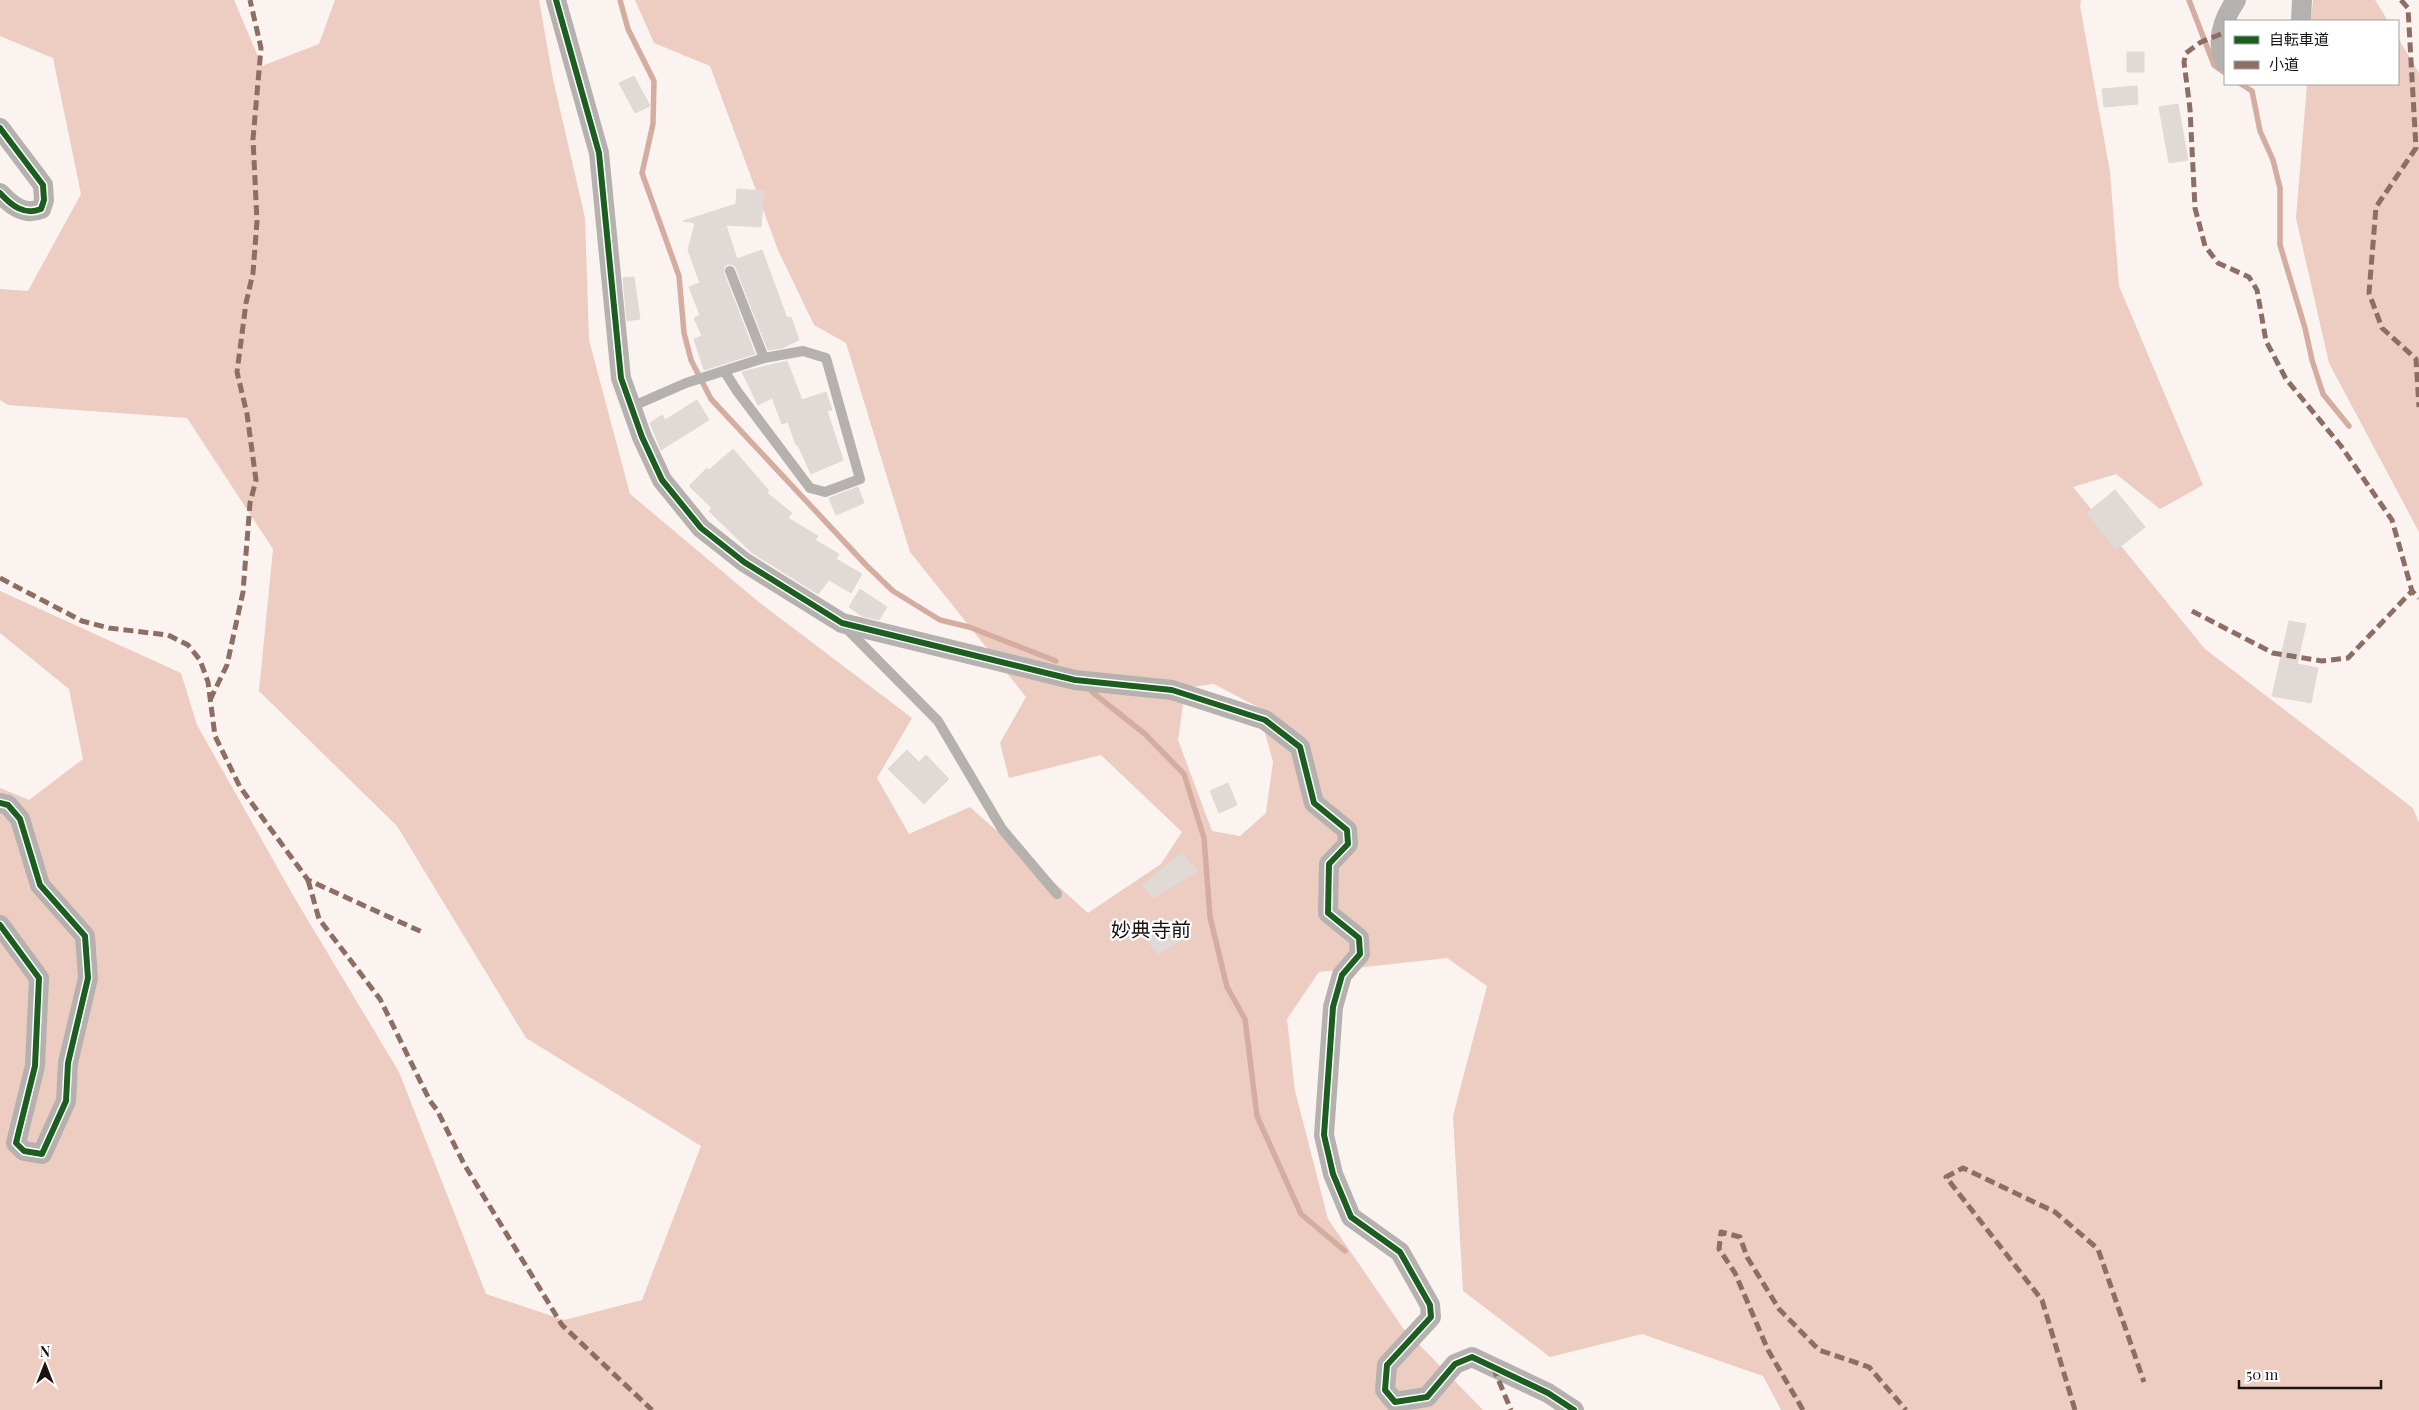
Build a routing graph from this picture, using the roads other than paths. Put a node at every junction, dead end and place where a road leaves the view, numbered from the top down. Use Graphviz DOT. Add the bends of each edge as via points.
graph roads {
  1 [pos="556,0"];
  2 [pos="2236,0"];
  3 [pos="2302,0"];
  4 [pos="2301,20"];
  5 [pos="2224,58"];
  6 [pos="0,128"];
  7 [pos="0,193"];
  8 [pos="730,271"];
  9 [pos="764,358"];
  10 [pos="726,372"];
  11 [pos="631,407"];
  12 [pos="842,623"];
  13 [pos="0,803"];
  14 [pos="1057,894"];
  15 [pos="0,925"];
  16 [pos="1574,1410"];
  1 -- 11 [label="street" via="599,153 621,378"];
  2 -- 5 [label="street" via="2221,28 2220,44"];
  3 -- 4 [label="street"];
  6 -- 7 [label="street" via="43,184 44,200 41,209 32,212 16,208"];
  8 -- 9 [label="lane"];
  9 -- 10 [label="lane"];
  9 -- 10 [label="lane" via="803,351 826,358 860,479 825,492 810,488 748,407"];
  10 -- 11 [label="lane" via="686,383"];
  11 -- 12 [label="street" via="662,480 701,528 744,562"];
  12 -- 14 [label="lane" via="938,721 1002,829"];
  12 -- 16 [label="street" via="1075,680 1172,690 1266,720 1300,747 1314,803 1348,830 1348,844 1329,864 1328,913 1359,938 1360,954 1342,976 1333,1008 1324,1135 1333,1174 1351,1217 1400,1252 1430,1305 1431,1317 1388,1365 1384,1390 1395,1402 1427,1397 1455,1364 1472,1357 1548,1393"];
  13 -- 15 [label="street" via="8,805 20,819 40,884 85,936 88,978 68,1063 66,1101 42,1154 24,1151 16,1143 35,1066 39,978"];
}
